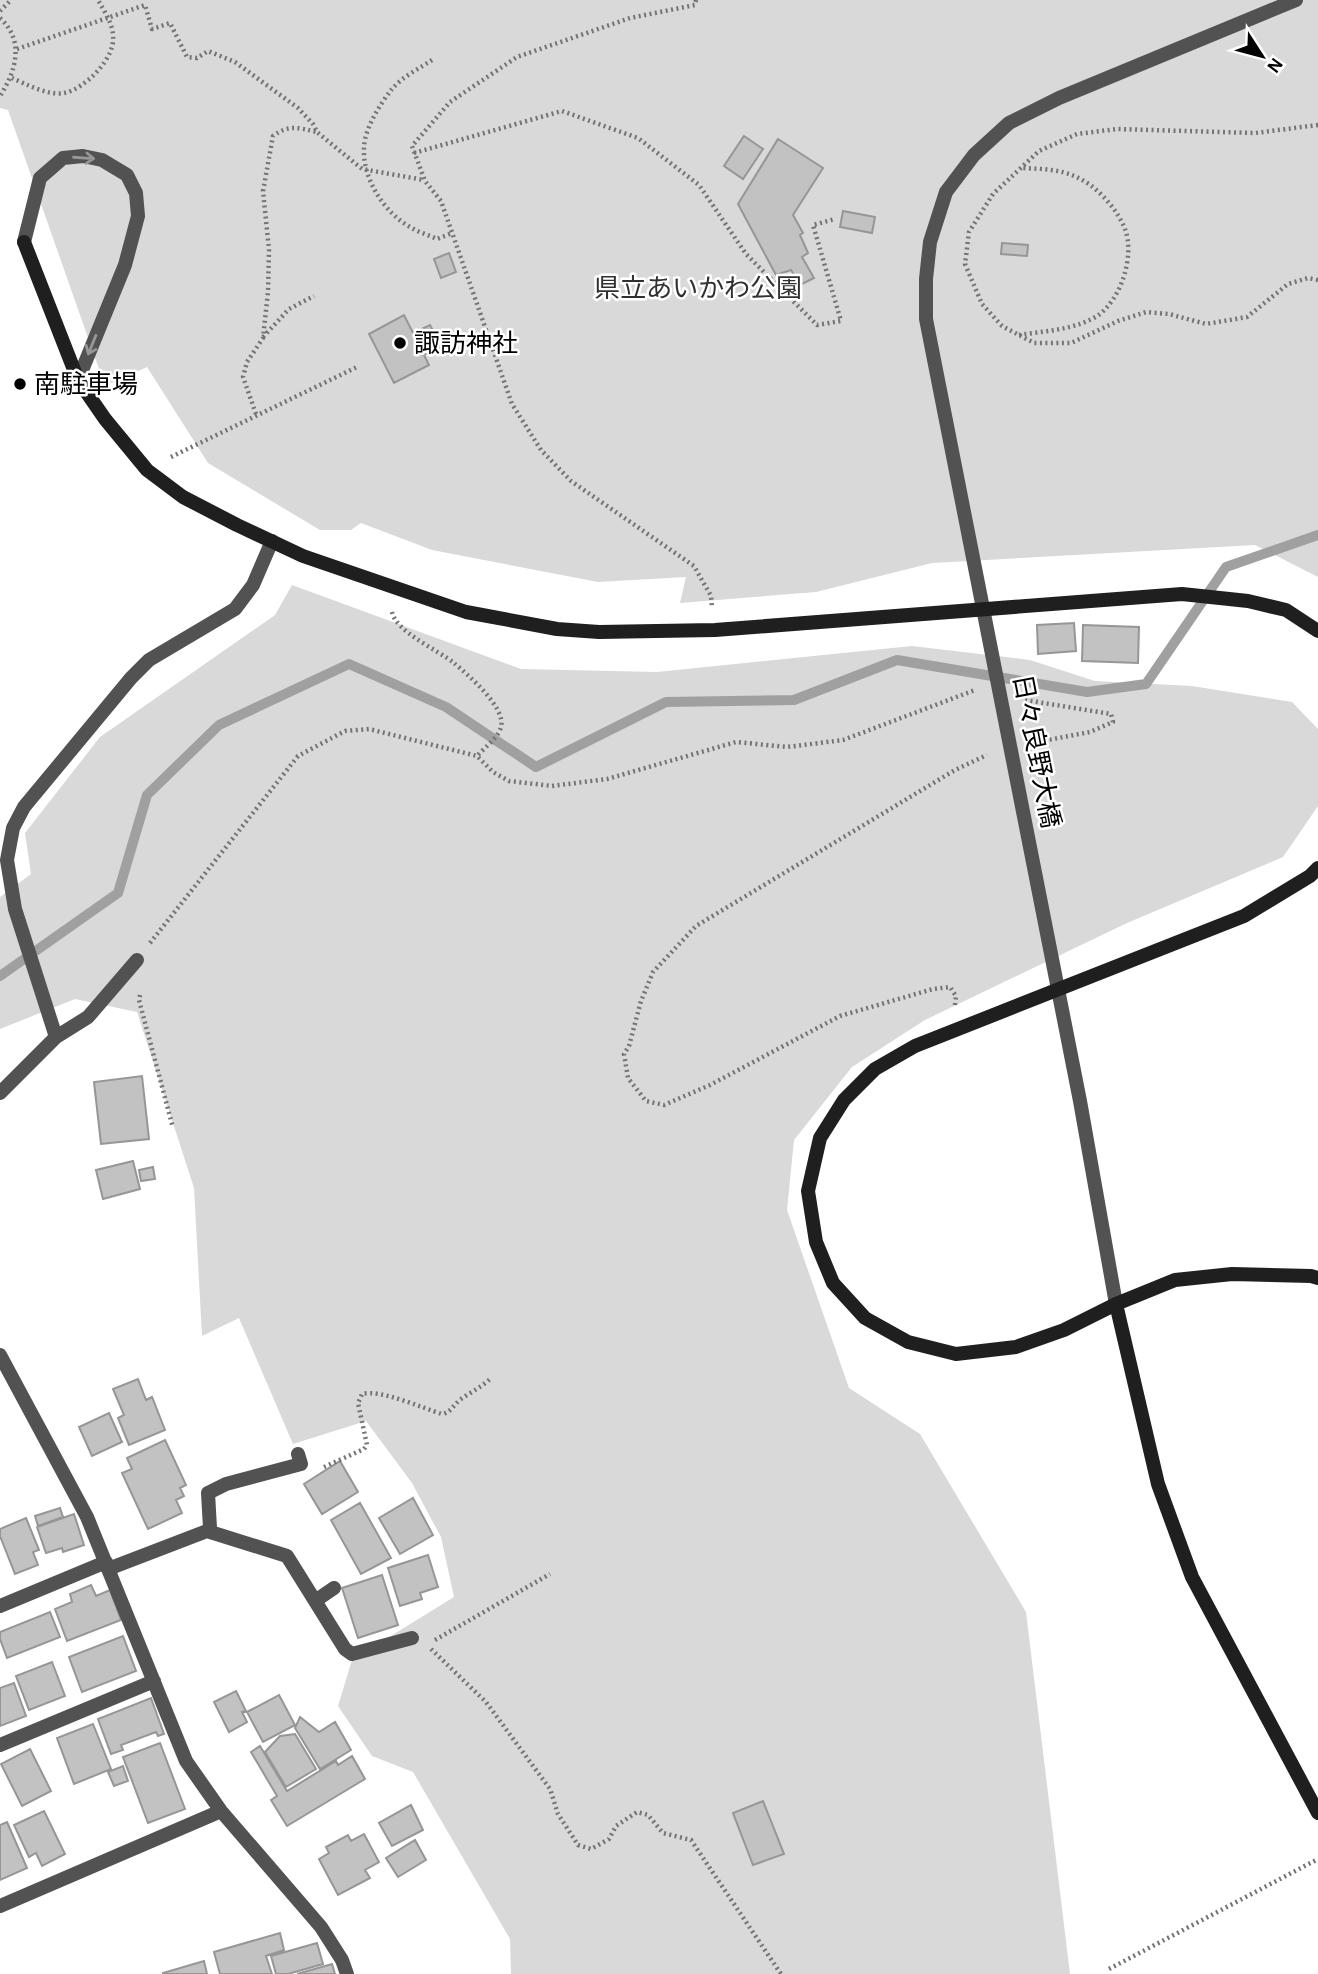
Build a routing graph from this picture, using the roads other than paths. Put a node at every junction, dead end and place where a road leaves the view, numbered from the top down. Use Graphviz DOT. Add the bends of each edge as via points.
graph roads {
  1 [pos="1296,0"];
  2 [pos="78,380"];
  3 [pos="272,541"];
  4 [pos="1318,631"];
  5 [pos="1318,868"];
  6 [pos="5,883"];
  7 [pos="137,960"];
  8 [pos="56,1037"];
  9 [pos="0,1093"];
  10 [pos="1318,1279"];
  11 [pos="1116,1304"];
  12 [pos="0,1355"];
  13 [pos="299,1459"];
  14 [pos="207,1531"];
  15 [pos="107,1566"];
  16 [pos="334,1588"];
  17 [pos="315,1601"];
  18 [pos="0,1606"];
  19 [pos="412,1637"];
  20 [pos="154,1681"];
  21 [pos="0,1745"];
  22 [pos="221,1811"];
  23 [pos="1318,1813"];
  24 [pos="0,1906"];
  25 [pos="347,1974"];
  1 -- 11 [label="street, 日々良野大橋" via="1009,123 974,155 946,192 930,242 926,319"];
  2 -- 2 [label="street, one-way" via="24,242 40,178 63,158 83,156 103,160 127,175 136,193 138,216 125,265"];
  2 -- 3 [label="street" via="147,470 183,497"];
  3 -- 4 [label="street" via="466,612 557,629 715,630 1182,594 1286,610"];
  3 -- 6 [label="street" via="253,585 235,609 149,660 24,807 13,828"];
  5 -- 11 [label="street" via="1244,916 915,1046 876,1069 844,1100 820,1138 808,1191 816,1242 833,1283 865,1318 908,1342 956,1354 1016,1347"];
  6 -- 8 [label="street"];
  7 -- 8 [label="street" via="88,1017"];
  8 -- 9 [label="street"];
  10 -- 11 [label="street" via="1233,1274 1175,1280"];
  11 -- 23 [label="street" via="1158,1484 1192,1577"];
  12 -- 15 [label="street" via="87,1517"];
  13 -- 14 [label="street" via="208,1493"];
  14 -- 15 [label="street"];
  14 -- 17 [label="street" via="287,1556"];
  15 -- 18 [label="street"];
  15 -- 20 [label="street"];
  16 -- 17 [label="street"];
  17 -- 19 [label="street" via="352,1654"];
  20 -- 21 [label="street"];
  20 -- 22 [label="street" via="186,1761"];
  22 -- 24 [label="street"];
  22 -- 25 [label="street" via="321,1927"];
}
